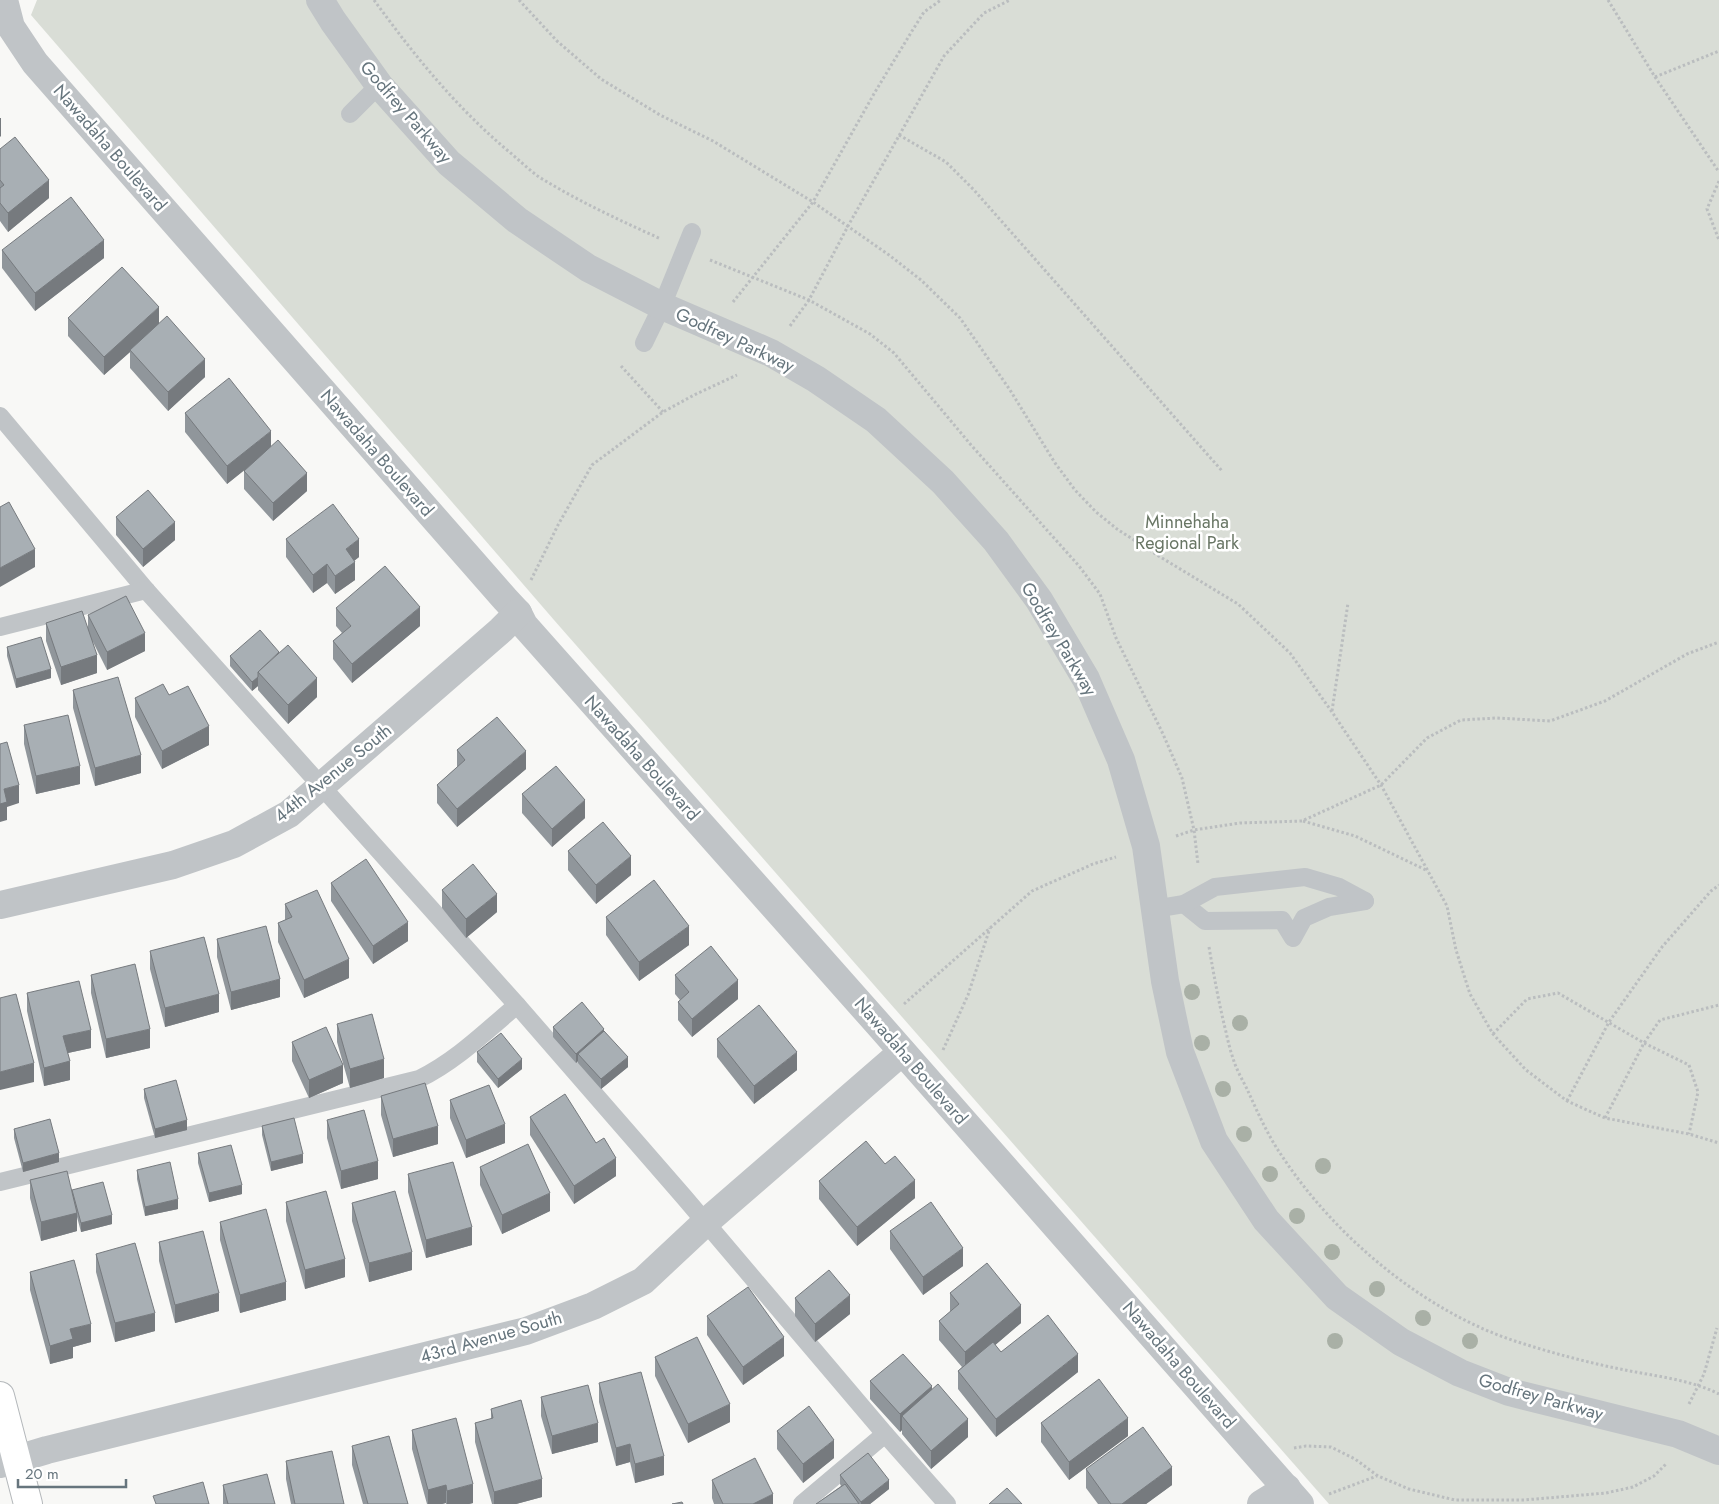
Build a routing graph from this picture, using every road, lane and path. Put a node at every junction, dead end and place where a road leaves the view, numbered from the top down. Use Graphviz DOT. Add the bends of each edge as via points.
graph roads {
  1 [pos="4,0"];
  2 [pos="320,0"];
  3 [pos="374,0"];
  4 [pos="941,0"];
  5 [pos="1010,0"];
  6 [pos="1608,0"];
  7 [pos="521,2"];
  8 [pos="1719,51"];
  9 [pos="1655,77"];
  10 [pos="379,85"];
  11 [pos="350,114"];
  12 [pos="487,133"];
  13 [pos="899,135"];
  14 [pos="1719,172"];
  15 [pos="1719,181"];
  16 [pos="813,202"];
  17 [pos="848,226"];
  18 [pos="692,232"];
  19 [pos="1719,240"];
  20 [pos="662,306"];
  21 [pos="788,328"];
  22 [pos="713,329"];
  23 [pos="644,343"];
  24 [pos="621,366"];
  25 [pos="740,374"];
  26 [pos="663,412"];
  27 [pos="0,416"];
  28 [pos="1223,472"];
  29 [pos="530,583"];
  30 [pos="146,590"];
  31 [pos="1348,603"];
  32 [pos="518,613"];
  33 [pos="0,628"];
  34 [pos="1719,642"];
  35 [pos="1332,712"];
  36 [pos="1381,785"];
  37 [pos="321,786"];
  38 [pos="1302,821"];
  39 [pos="1173,837"];
  40 [pos="1117,856"];
  41 [pos="1428,871"];
  42 [pos="1719,885"];
  43 [pos="1184,904"];
  44 [pos="0,905"];
  45 [pos="1154,909"];
  46 [pos="990,927"];
  47 [pos="1208,942"];
  48 [pos="1719,1005"];
  49 [pos="517,1006"];
  50 [pos="900,1008"];
  51 [pos="1609,1022"];
  52 [pos="1492,1034"];
  53 [pos="1644,1043"];
  54 [pos="902,1052"];
  55 [pos="942,1053"];
  56 [pos="1567,1101"];
  57 [pos="1605,1118"];
  58 [pos="1689,1134"];
  59 [pos="1719,1142"];
  60 [pos="0,1182"];
  61 [pos="706,1222"];
  62 [pos="1717,1328"];
  63 [pos="1698,1386"];
  64 [pos="1719,1394"];
  65 [pos="0,1396"];
  66 [pos="1686,1412"];
  67 [pos="885,1434"];
  68 [pos="1291,1448"];
  69 [pos="1719,1451"];
  70 [pos="8,1462"];
  71 [pos="1666,1463"];
  72 [pos="1378,1476"];
  73 [pos="1304,1496"];
  74 [pos="28,1504"];
  75 [pos="802,1504"];
  76 [pos="947,1504"];
  77 [pos="1261,1504"];
  1 -- 32 [label="street, Nawadaha Boulevard" via="11,27 35,64"];
  2 -- 10 [label="street, Godfrey Parkway"];
  3 -- 12 [label="path" via="415,56"];
  4 -- 16 [label="path" via="924,12"];
  5 -- 13 [label="path" via="984,13 944,56"];
  6 -- 9 [label="path"];
  7 -- 16 [label="path" via="601,79 660,115 713,140"];
  8 -- 9 [label="path"];
  9 -- 14 [label="path"];
  10 -- 11 [label="lane"];
  10 -- 20 [label="street, Godfrey Parkway" via="449,163 517,220 588,268"];
  13 -- 17 [label="path"];
  13 -- 28 [label="path" via="946,162 974,190"];
  15 -- 19 [label="path" via="1707,209"];
  16 -- 17 [label="path"];
  16 -- 22 [label="path"];
  17 -- 21 [label="path" via="809,300"];
  17 -- 35 [label="path" via="921,280 960,318 1055,463 1091,507 1117,529 1238,604 1290,653"];
  18 -- 20 [label="lane"];
  20 -- 22 [label="street, Godfrey Parkway"];
  20 -- 23 [label="lane"];
  22 -- 45 [label="street, Godfrey Parkway" via="771,353 876,420 943,482 996,541 1039,600 1086,678 1121,760 1146,846"];
  24 -- 26 [label="path"];
  25 -- 26 [label="path"];
  26 -- 29 [label="path" via="592,465"];
  27 -- 30 [label="lane"];
  30 -- 33 [label="lane"];
  30 -- 37 [label="lane"];
  31 -- 35 [label="path"];
  32 -- 37 [label="street, 44th Avenue South"];
  32 -- 54 [label="street, Nawadaha Boulevard" via="531,633"];
  34 -- 36 [label="path" via="1687,654 1605,701 1550,721 1461,720 1427,738"];
  35 -- 36 [label="path"];
  36 -- 38 [label="path"];
  36 -- 41 [label="path"];
  37 -- 44 [label="street, 44th Avenue South" via="288,814 234,844 173,865"];
  37 -- 49 [label="lane"];
  38 -- 39 [label="path" via="1240,823 1194,830"];
  38 -- 41 [label="path" via="1356,836"];
  40 -- 46 [label="path" via="1032,891"];
  41 -- 52 [label="path" via="1447,906 1470,994"];
  42 -- 51 [label="path" via="1662,947"];
  43 -- 43 [label="lane" via="1215,887 1305,878 1339,887 1365,901 1329,907 1304,918 1293,938 1282,920 1205,921"];
  43 -- 45 [label="lane"];
  45 -- 69 [label="street, Godfrey Parkway" via="1180,1052 1214,1141 1266,1220 1337,1297 1401,1342 1460,1373 1509,1392 1678,1434"];
  46 -- 50 [label="path"];
  46 -- 55 [label="path" via="968,995"];
  47 -- 63 [label="path" via="1232,1058 1254,1105 1281,1156 1312,1197 1349,1236 1418,1292 1470,1322 1515,1341 1578,1360"];
  48 -- 53 [label="path" via="1660,1020"];
  49 -- 60 [label="lane" via="459,1055 419,1080"];
  49 -- 61 [label="lane"];
  51 -- 52 [label="path" via="1558,993 1527,999"];
  51 -- 53 [label="path"];
  51 -- 56 [label="path"];
  52 -- 56 [label="path" via="1526,1070"];
  53 -- 57 [label="path"];
  53 -- 58 [label="path" via="1689,1065 1698,1092"];
  54 -- 61 [label="street, 43rd Avenue South"];
  54 -- 73 [label="street, Nawadaha Boulevard"];
  56 -- 57 [label="path"];
  57 -- 58 [label="path"];
  58 -- 59 [label="path"];
  61 -- 67 [label="lane"];
  61 -- 70 [label="street, 43rd Avenue South" via="642,1281 593,1306 526,1331"];
  62 -- 63 [label="path"];
  63 -- 64 [label="path"];
  63 -- 66 [label="path"];
  65 -- 70 [label="main road"];
  67 -- 75 [label="lane"];
  67 -- 76 [label="lane"];
  68 -- 72 [label="path" via="1331,1447"];
  70 -- 74 [label="main road"];
  71 -- 72 [label="path" via="1654,1476 1633,1487 1606,1493 1524,1500 1456,1500 1409,1489"];
  72 -- 73 [label="path"];
  73 -- 77 [label="street"];
}
